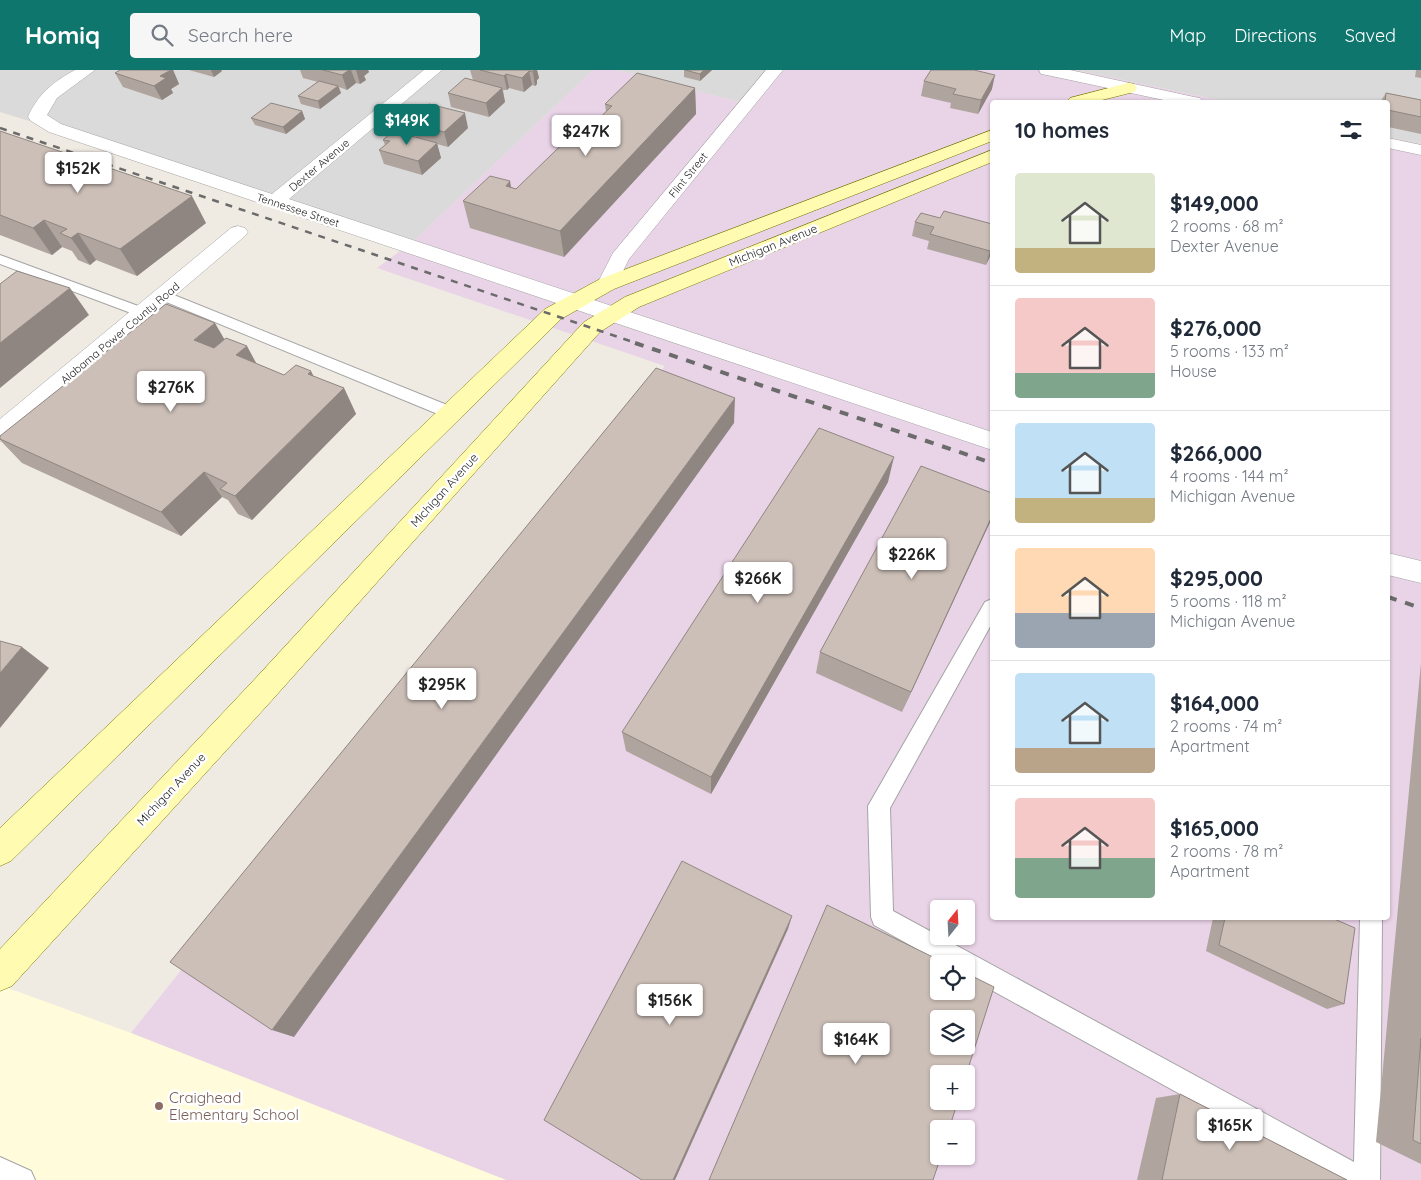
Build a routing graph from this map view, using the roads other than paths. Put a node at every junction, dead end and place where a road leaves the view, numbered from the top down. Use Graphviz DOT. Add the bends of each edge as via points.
graph roads {
  1 [pos="87,70"];
  2 [pos="434,70"];
  3 [pos="774,70"];
  4 [pos="1046,70"];
  5 [pos="1136,70"];
  6 [pos="1125,96"];
  7 [pos="1092,100"];
  8 [pos="1112,100"];
  9 [pos="1171,100"];
  10 [pos="990,136"];
  11 [pos="1390,143"];
  12 [pos="1421,150"];
  13 [pos="990,157"];
  14 [pos="274,202"];
  15 [pos="238,232"];
  16 [pos="0,259"];
  17 [pos="608,284"];
  18 [pos="164,296"];
  19 [pos="575,301"];
  20 [pos="144,313"];
  21 [pos="613,314"];
  22 [pos="451,413"];
  23 [pos="0,432"];
  24 [pos="990,440"];
  25 [pos="1390,564"];
  26 [pos="1421,572"];
  27 [pos="990,611"];
  28 [pos="0,850"];
  29 [pos="1371,920"];
  30 [pos="0,974"];
  31 [pos="0,1170"];
  32 [pos="22,1180"];
  33 [pos="1362,1180"];
  34 [pos="1367,1180"];
  1 -- 14 [label="street, Tennessee Street" via="53,90 42,103 37,117 55,128"];
  2 -- 14 [label="street, Dexter Avenue"];
  3 -- 17 [label="street, Flint Street" via="620,257"];
  4 -- 6 [label="street"];
  5 -- 6 [label="main road"];
  6 -- 7 [label="main road"];
  6 -- 8 [label="main road"];
  6 -- 9 [label="street"];
  10 -- 17 [label="main road, Michigan Avenue"];
  11 -- 12 [label="street"];
  13 -- 21 [label="main road, Michigan Avenue" via="632,302"];
  14 -- 19 [label="street, Tennessee Street"];
  15 -- 18 [label="street, Alabama Power County Road"];
  16 -- 20 [label="lane"];
  17 -- 19 [label="main road, Michigan Avenue"];
  18 -- 20 [label="street, Alabama Power County Road"];
  18 -- 22 [label="lane"];
  19 -- 21 [label="street, Tennessee Street"];
  19 -- 22 [label="main road, Michigan Avenue" via="553,314"];
  20 -- 23 [label="street, Alabama Power County Road"];
  21 -- 24 [label="street, Tennessee Street"];
  21 -- 30 [label="main road, Michigan Avenue" via="592,327"];
  22 -- 28 [label="main road, Michigan Avenue"];
  25 -- 26 [label="street"];
  27 -- 33 [label="lane" via="879,806 882,917"];
  29 -- 34 [label="lane"];
  31 -- 32 [label="lane"];
}
